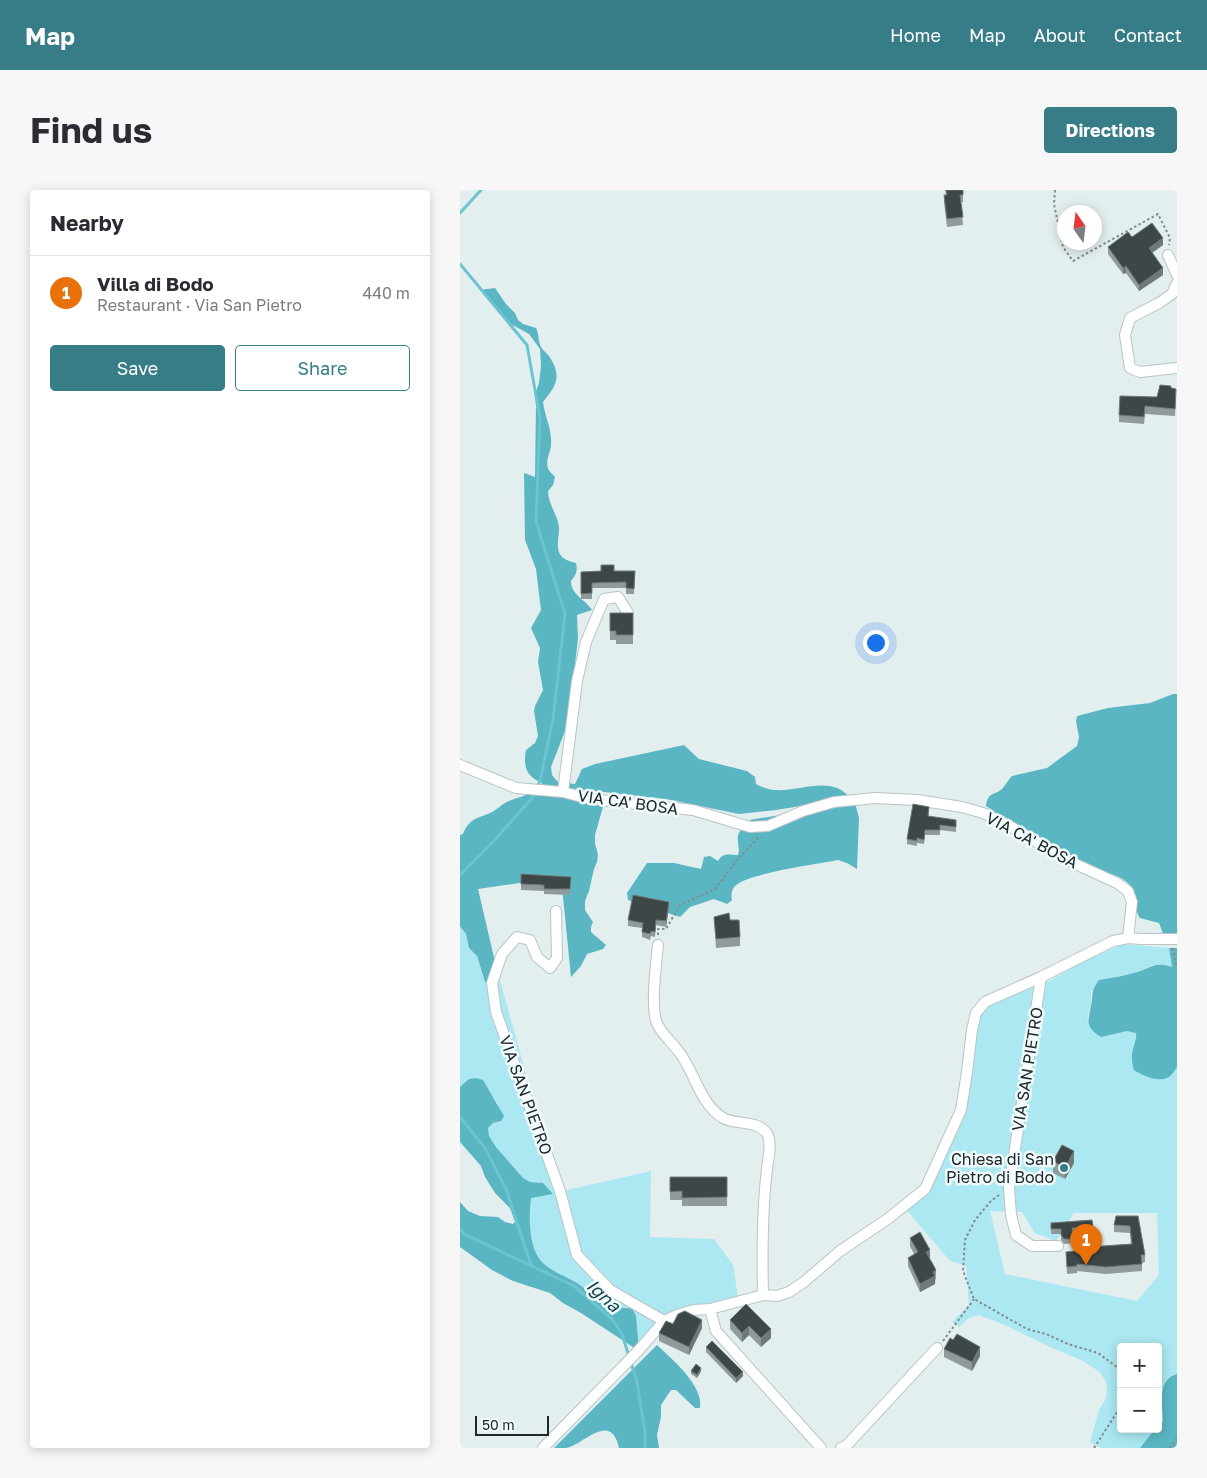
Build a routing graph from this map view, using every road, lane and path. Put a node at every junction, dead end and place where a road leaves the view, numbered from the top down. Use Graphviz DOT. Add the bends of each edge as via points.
graph roads {
  1 [pos="1055,190"];
  2 [pos="1168,255"];
  3 [pos="1177,275"];
  4 [pos="1177,283"];
  5 [pos="1177,368"];
  6 [pos="628,613"];
  7 [pos="460,764"];
  8 [pos="563,792"];
  9 [pos="768,826"];
  10 [pos="556,910"];
  11 [pos="1128,938"];
  12 [pos="1174,939"];
  13 [pos="658,945"];
  14 [pos="1177,967"];
  15 [pos="1041,977"];
  16 [pos="1009,1188"];
  17 [pos="1058,1246"];
  18 [pos="763,1295"];
  19 [pos="974,1299"];
  20 [pos="710,1309"];
  21 [pos="664,1321"];
  22 [pos="937,1348"];
  23 [pos="1117,1367"];
  24 [pos="1117,1412"];
  25 [pos="1177,1439"];
  26 [pos="543,1448"];
  27 [pos="821,1448"];
  28 [pos="841,1448"];
  29 [pos="1094,1448"];
  30 [pos="1169,1448"];
  1 -- 2 [label="path" via="1054,204 1063,246 1073,261 1158,214 1170,238"];
  2 -- 3 [label="street"];
  4 -- 5 [label="street" via="1172,294 1130,318 1125,335 1130,368 1140,372"];
  6 -- 8 [label="street, VIA CA' BOSA" via="618,597 604,599 586,642 577,681"];
  7 -- 8 [label="street, VIA CA' BOSA" via="516,788"];
  8 -- 9 [label="street, VIA CA' BOSA" via="585,798 692,810 750,827"];
  9 -- 11 [label="street, VIA CA' BOSA" via="834,802 875,798 917,800 983,813 1128,890 1132,902"];
  9 -- 13 [label="path" via="715,889 680,905 666,929 658,929"];
  10 -- 21 [label="street, VIA SAN PIETRO" via="557,958 550,968 537,958 530,940 517,938 502,954 492,983 496,1012 560,1191 577,1255 610,1290"];
  11 -- 12 [label="street, VIA SAN PIETRO"];
  11 -- 15 [label="street, VIA SAN PIETRO" via="1113,941"];
  12 -- 14 [label="path"];
  13 -- 18 [label="street" via="654,995 656,1022 680,1053 702,1096 713,1109 723,1118 758,1126 766,1132 769,1142 762,1228"];
  15 -- 16 [label="street, VIA SAN PIETRO"];
  15 -- 18 [label="street, VIA SAN PIETRO" via="985,1002 976,1013 961,1110 925,1189 789,1292 777,1296"];
  16 -- 17 [label="street, VIA SAN PIETRO" via="1016,1235 1032,1246"];
  16 -- 19 [label="path" via="991,1201 975,1220 965,1240 963,1271"];
  18 -- 20 [label="street, VIA SAN PIETRO"];
  19 -- 22 [label="path"];
  19 -- 23 [label="path" via="1027,1329 1098,1353"];
  20 -- 21 [label="street, VIA SAN PIETRO" via="677,1315"];
  20 -- 27 [label="street" via="716,1331"];
  21 -- 26 [label="street"];
  22 -- 28 [label="street"];
  24 -- 29 [label="path"];
  25 -- 30 [label="path"];
}
